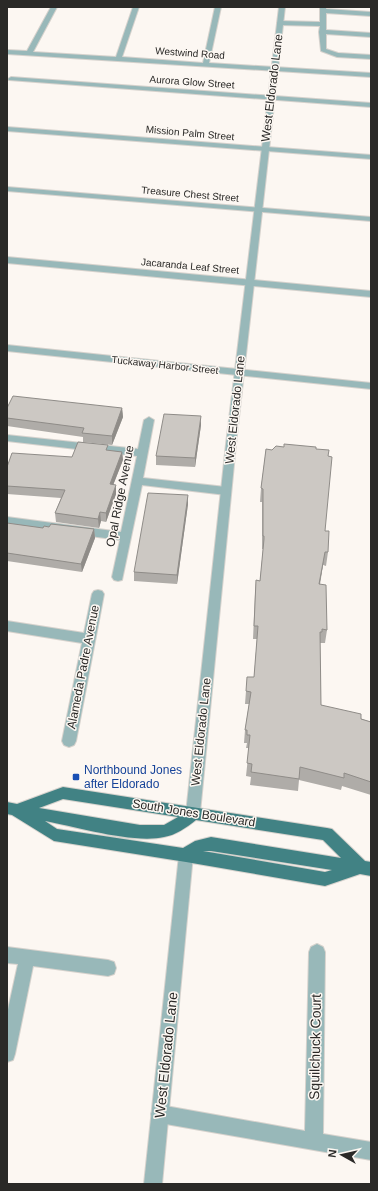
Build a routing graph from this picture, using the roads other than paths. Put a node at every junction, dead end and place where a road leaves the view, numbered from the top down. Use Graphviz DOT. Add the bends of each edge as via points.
graph roads {
  1 [pos="54,7"];
  2 [pos="136,7"];
  3 [pos="218,7"];
  4 [pos="282,7"];
  5 [pos="323,9"];
  6 [pos="371,14"];
  7 [pos="280,23"];
  8 [pos="322,24"];
  9 [pos="322,32"];
  10 [pos="371,35"];
  11 [pos="7,52"];
  12 [pos="29,53"];
  13 [pos="371,57"];
  14 [pos="118,59"];
  15 [pos="206,64"];
  16 [pos="275,68"];
  17 [pos="371,75"];
  18 [pos="11,79"];
  19 [pos="272,98"];
  20 [pos="371,105"];
  21 [pos="7,129"];
  22 [pos="265,149"];
  23 [pos="371,157"];
  24 [pos="7,189"];
  25 [pos="258,210"];
  26 [pos="371,219"];
  27 [pos="7,260"];
  28 [pos="250,283"];
  29 [pos="371,294"];
  30 [pos="7,348"];
  31 [pos="239,373"];
  32 [pos="371,386"];
  33 [pos="148,420"];
  34 [pos="7,438"];
  35 [pos="142,453"];
  36 [pos="136,481"];
  37 [pos="226,492"];
  38 [pos="7,521"];
  39 [pos="126,537"];
  40 [pos="118,577"];
  41 [pos="98,594"];
  42 [pos="7,626"];
  43 [pos="89,639"];
  44 [pos="69,741"];
  45 [pos="11,809"];
  46 [pos="193,813"];
  47 [pos="186,855"];
  48 [pos="366,868"];
  49 [pos="317,952"];
  50 [pos="7,955"];
  51 [pos="27,957"];
  52 [pos="108,968"];
  53 [pos="7,1054"];
  54 [pos="160,1114"];
  55 [pos="314,1141"];
  56 [pos="371,1151"];
  57 [pos="153,1184"];
  1 -- 12 [label="street"];
  2 -- 14 [label="street"];
  3 -- 15 [label="street"];
  4 -- 7 [label="street, West Eldorado Lane"];
  5 -- 6 [label="street"];
  5 -- 8 [label="street"];
  7 -- 8 [label="street"];
  7 -- 16 [label="street, West Eldorado Lane"];
  8 -- 9 [label="street"];
  9 -- 10 [label="street"];
  9 -- 13 [label="street" via="322,48 328,52"];
  11 -- 12 [label="street, Westwind Road"];
  12 -- 14 [label="street, Westwind Road"];
  14 -- 15 [label="street, Westwind Road"];
  15 -- 16 [label="street, Westwind Road"];
  16 -- 17 [label="street, Westwind Road"];
  16 -- 19 [label="street, West Eldorado Lane"];
  18 -- 19 [label="street, Aurora Glow Street"];
  19 -- 20 [label="street, Aurora Glow Street"];
  19 -- 22 [label="street, West Eldorado Lane"];
  21 -- 22 [label="street, Mission Palm Street"];
  22 -- 23 [label="street, Mission Palm Street"];
  22 -- 25 [label="street, West Eldorado Lane"];
  24 -- 25 [label="street, Treasure Chest Street"];
  25 -- 26 [label="street, Treasure Chest Street"];
  25 -- 28 [label="street, West Eldorado Lane"];
  27 -- 28 [label="street, Jacaranda Leaf Street"];
  28 -- 29 [label="street, Jacaranda Leaf Street"];
  28 -- 31 [label="street, West Eldorado Lane"];
  30 -- 31 [label="street, Tuckaway Harbor Street"];
  31 -- 32 [label="street, Tuckaway Harbor Street"];
  31 -- 37 [label="street, West Eldorado Lane"];
  33 -- 35 [label="street, Opal Ridge Avenue"];
  34 -- 35 [label="street"];
  35 -- 36 [label="street, Opal Ridge Avenue"];
  36 -- 37 [label="street"];
  36 -- 39 [label="street, Opal Ridge Avenue"];
  37 -- 46 [label="street, West Eldorado Lane"];
  38 -- 39 [label="street"];
  39 -- 40 [label="street, Opal Ridge Avenue"];
  41 -- 43 [label="street, Alameda Padre Avenue"];
  42 -- 43 [label="street"];
  43 -- 44 [label="street, Alameda Padre Avenue"];
  45 -- 46 [label="main road, South Jones Boulevard" via="63,793"];
  45 -- 46 [label="main road" via="148,832 173,829 184,823"];
  45 -- 47 [label="main road, South Jones Boulevard" via="54,835"];
  46 -- 48 [label="main road, South Jones Boulevard" via="327,834"];
  47 -- 48 [label="main road, South Jones Boulevard" via="324,879"];
  47 -- 54 [label="street, West Eldorado Lane"];
  49 -- 55 [label="street, Squilchuck Court"];
  50 -- 51 [label="street"];
  51 -- 52 [label="street"];
  51 -- 53 [label="street"];
  54 -- 55 [label="street"];
  54 -- 57 [label="street, West Eldorado Lane"];
  55 -- 56 [label="street"];
}
